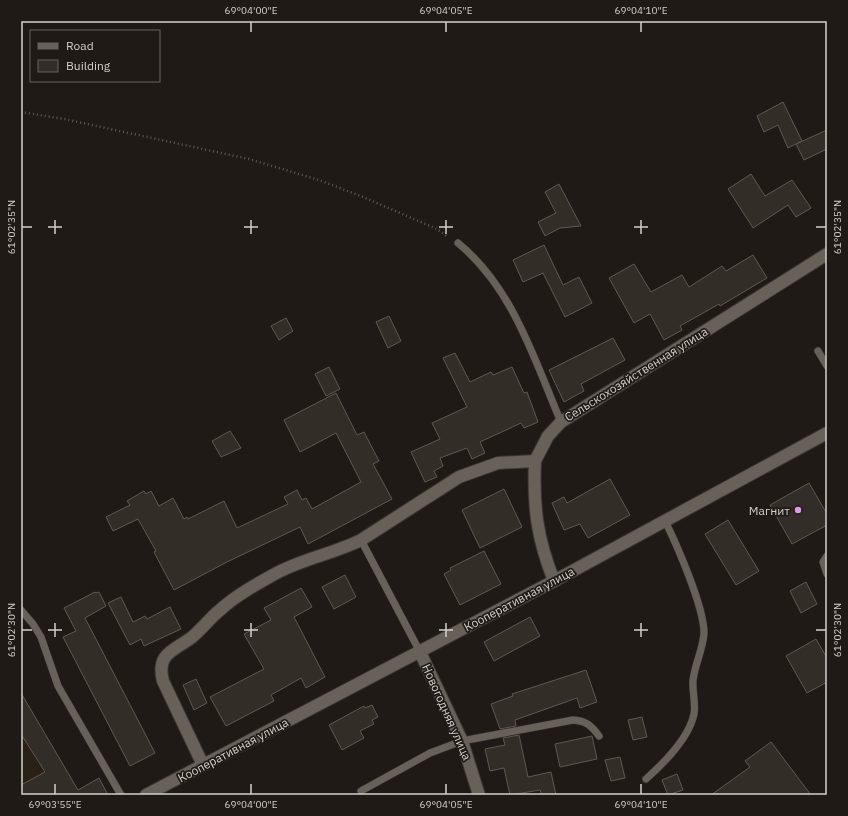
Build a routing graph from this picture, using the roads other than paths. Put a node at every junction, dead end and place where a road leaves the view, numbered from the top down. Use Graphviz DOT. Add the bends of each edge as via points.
graph roads {
  1 [pos="458,243"];
  2 [pos="827,254"];
  3 [pos="818,350"];
  4 [pos="827,366"];
  5 [pos="560,422"];
  6 [pos="827,434"];
  7 [pos="535,461"];
  8 [pos="664,521"];
  9 [pos="361,540"];
  10 [pos="827,556"];
  11 [pos="827,574"];
  12 [pos="554,582"];
  13 [pos="21,610"];
  14 [pos="420,652"];
  15 [pos="599,736"];
  16 [pos="462,741"];
  17 [pos="203,765"];
  18 [pos="646,779"];
  19 [pos="361,791"];
  20 [pos="121,795"];
  21 [pos="146,795"];
  22 [pos="479,795"];
  1 -- 5 [label="lane" via="486,270 509,304"];
  2 -- 5 [label="street, Сельскохозяйственная улица"];
  3 -- 4 [label="lane"];
  5 -- 7 [label="street, Сельскохозяйственная улица" via="548,436"];
  6 -- 8 [label="street, Кооперативная улица"];
  7 -- 9 [label="street" via="498,463 459,477"];
  7 -- 12 [label="street" via="537,529"];
  8 -- 12 [label="street, Кооперативная улица"];
  8 -- 18 [label="lane" via="702,614 704,635 693,681 692,721 674,752"];
  9 -- 14 [label="lane"];
  9 -- 17 [label="street" via="272,575 220,610 161,662 163,681"];
  10 -- 11 [label="lane" via="823,562"];
  12 -- 14 [label="street, Кооперативная улица"];
  13 -- 20 [label="lane" via="41,637 58,686"];
  14 -- 16 [label="street, Новогодняя улица"];
  14 -- 17 [label="street, Кооперативная улица"];
  15 -- 16 [label="lane" via="591,725 573,720"];
  16 -- 19 [label="lane" via="430,753"];
  16 -- 22 [label="street, Новогодняя улица"];
  17 -- 21 [label="street, Кооперативная улица"];
}
